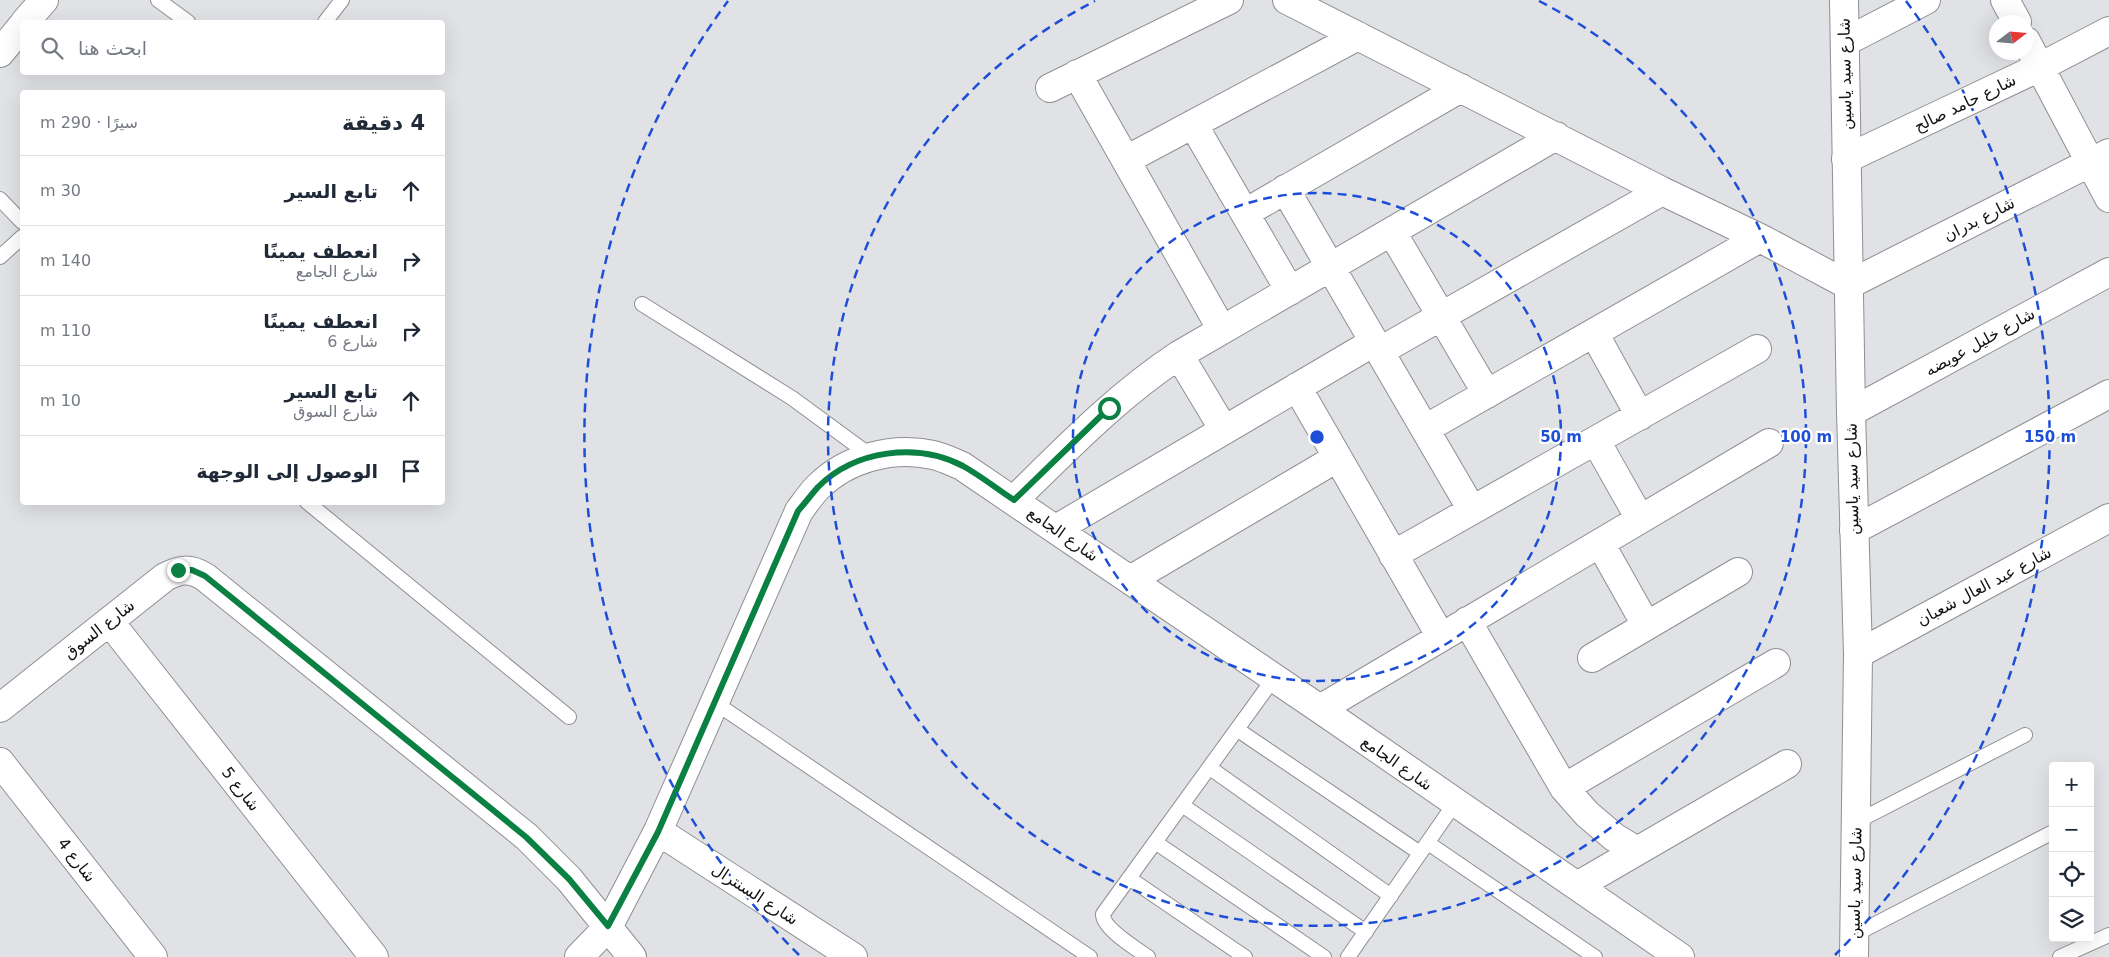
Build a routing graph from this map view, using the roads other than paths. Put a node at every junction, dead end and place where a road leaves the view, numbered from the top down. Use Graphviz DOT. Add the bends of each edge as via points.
graph roads {
  1 [pos="44,0"];
  2 [pos="158,0"];
  3 [pos="342,0"];
  4 [pos="1228,0"];
  5 [pos="1287,0"];
  6 [pos="1844,0"];
  7 [pos="1926,0"];
  8 [pos="2005,0"];
  9 [pos="2012,15"];
  10 [pos="27,20"];
  11 [pos="185,20"];
  12 [pos="327,20"];
  13 [pos="20,28"];
  14 [pos="2109,31"];
  15 [pos="1358,36"];
  16 [pos="1844,42"];
  17 [pos="0,53"];
  18 [pos="2034,56"];
  19 [pos="2040,67"];
  20 [pos="1077,74"];
  21 [pos="1050,88"];
  22 [pos="1461,88"];
  23 [pos="1193,124"];
  24 [pos="1556,136"];
  25 [pos="2100,158"];
  26 [pos="1846,159"];
  27 [pos="1126,160"];
  28 [pos="1285,189"];
  29 [pos="1662,190"];
  30 [pos="2109,198"];
  31 [pos="0,199"];
  32 [pos="1244,213"];
  33 [pos="20,220"];
  34 [pos="1392,232"];
  35 [pos="1760,238"];
  36 [pos="20,239"];
  37 [pos="0,257"];
  38 [pos="1331,268"];
  39 [pos="2109,272"];
  40 [pos="1848,285"];
  41 [pos="1290,291"];
  42 [pos="642,304"];
  43 [pos="1441,316"];
  44 [pos="1222,330"];
  45 [pos="1594,333"];
  46 [pos="1377,347"];
  47 [pos="1757,350"];
  48 [pos="1179,355"];
  49 [pos="1297,387"];
  50 [pos="1487,394"];
  51 [pos="2109,394"];
  52 [pos="1851,412"];
  53 [pos="1640,416"];
  54 [pos="1425,429"];
  55 [pos="1224,430"];
  56 [pos="1596,441"];
  57 [pos="1769,443"];
  58 [pos="871,456"];
  59 [pos="1337,458"];
  60 [pos="1014,500"];
  61 [pos="311,505"];
  62 [pos="1472,510"];
  63 [pos="2109,518"];
  64 [pos="1640,519"];
  65 [pos="1056,529"];
  66 [pos="1854,530"];
  67 [pos="1600,543"];
  68 [pos="1393,555"];
  69 [pos="1738,572"];
  70 [pos="1130,580"];
  71 [pos="109,621"];
  72 [pos="1467,621"];
  73 [pos="1646,625"];
  74 [pos="1441,637"];
  75 [pos="1858,654"];
  76 [pos="1592,658"];
  77 [pos="1776,663"];
  78 [pos="1274,678"];
  79 [pos="714,702"];
  80 [pos="0,708"];
  81 [pos="1320,709"];
  82 [pos="569,717"];
  83 [pos="1238,730"];
  84 [pos="2025,735"];
  85 [pos="0,762"];
  86 [pos="1787,764"];
  87 [pos="1210,768"];
  88 [pos="1564,788"];
  89 [pos="1455,803"];
  90 [pos="1182,805"];
  91 [pos="1856,822"];
  92 [pos="658,832"];
  93 [pos="2049,834"];
  94 [pos="1155,842"];
  95 [pos="1424,848"];
  96 [pos="1637,851"];
  97 [pos="1128,878"];
  98 [pos="1577,886"];
  99 [pos="1391,896"];
  100 [pos="608,926"];
  101 [pos="1366,932"];
  102 [pos="2109,935"];
  103 [pos="1854,946"];
  104 [pos="153,957"];
  105 [pos="374,957"];
  106 [pos="579,957"];
  107 [pos="632,957"];
  108 [pos="853,957"];
  109 [pos="1090,957"];
  110 [pos="1148,957"];
  111 [pos="1245,957"];
  112 [pos="1324,957"];
  113 [pos="1348,957"];
  114 [pos="1595,957"];
  115 [pos="1680,957"];
  116 [pos="2060,957"];
  1 -- 10 [label="street"];
  2 -- 11 [label="lane"];
  3 -- 12 [label="lane"];
  4 -- 20 [label="street"];
  5 -- 15 [label="street"];
  6 -- 16 [label="street, شارع سيد ياسين"];
  7 -- 16 [label="street"];
  8 -- 9 [label="street"];
  13 -- 17 [label="street"];
  14 -- 19 [label="street, شارع حامد صالح"];
  15 -- 22 [label="street"];
  15 -- 23 [label="street"];
  16 -- 26 [label="street, شارع سيد ياسين"];
  18 -- 19 [label="street"];
  19 -- 25 [label="street"];
  19 -- 26 [label="street, شارع حامد صالح"];
  20 -- 21 [label="street"];
  20 -- 27 [label="street"];
  22 -- 24 [label="street"];
  22 -- 28 [label="street"];
  23 -- 27 [label="street"];
  23 -- 32 [label="street"];
  24 -- 29 [label="street"];
  24 -- 34 [label="street"];
  25 -- 30 [label="street"];
  25 -- 40 [label="street, شارع بدران"];
  26 -- 40 [label="street, شارع سيد ياسين"];
  27 -- 44 [label="street"];
  28 -- 32 [label="street"];
  28 -- 38 [label="street"];
  29 -- 35 [label="street"];
  29 -- 43 [label="street"];
  31 -- 33 [label="lane"];
  32 -- 41 [label="street"];
  34 -- 38 [label="street"];
  34 -- 43 [label="street"];
  35 -- 40 [label="street"];
  35 -- 45 [label="street"];
  36 -- 37 [label="lane"];
  38 -- 41 [label="street"];
  38 -- 46 [label="street"];
  39 -- 52 [label="street, شارع خليل عويضه"];
  40 -- 52 [label="street, شارع سيد ياسين"];
  41 -- 44 [label="street"];
  42 -- 58 [label="lane" via="792,398"];
  43 -- 46 [label="street"];
  43 -- 50 [label="street"];
  44 -- 48 [label="street"];
  45 -- 50 [label="street"];
  45 -- 53 [label="street"];
  46 -- 49 [label="street"];
  46 -- 54 [label="street"];
  47 -- 53 [label="street"];
  48 -- 55 [label="street"];
  48 -- 60 [label="street" via="1109,408"];
  49 -- 55 [label="street"];
  49 -- 59 [label="street"];
  50 -- 54 [label="street"];
  51 -- 66 [label="street"];
  52 -- 66 [label="street, شارع سيد ياسين"];
  53 -- 56 [label="street"];
  54 -- 62 [label="street"];
  55 -- 65 [label="street"];
  56 -- 62 [label="street"];
  56 -- 64 [label="street"];
  57 -- 64 [label="street"];
  58 -- 60 [label="street, شارع الجامع" via="902,452 933,455 962,466"];
  58 -- 79 [label="street, شارع الجامع" via="842,468 818,487 798,511"];
  59 -- 68 [label="street"];
  59 -- 70 [label="street"];
  60 -- 65 [label="street, شارع الجامع"];
  61 -- 82 [label="lane"];
  62 -- 68 [label="street"];
  63 -- 75 [label="street, شارع عبد العال شعبان"];
  64 -- 67 [label="street"];
  65 -- 70 [label="street, شارع الجامع"];
  66 -- 75 [label="street, شارع سيد ياسين"];
  67 -- 72 [label="street"];
  67 -- 73 [label="street"];
  68 -- 74 [label="street"];
  69 -- 73 [label="street"];
  70 -- 78 [label="street, شارع الجامع"];
  71 -- 80 [label="street, شارع السوق"];
  71 -- 100 [label="street, شارع السوق" via="178,570 192,570 205,576 526,837 569,879"];
  71 -- 105 [label="street, شارع 5"];
  72 -- 74 [label="street"];
  72 -- 88 [label="street"];
  73 -- 76 [label="street"];
  74 -- 81 [label="street"];
  75 -- 91 [label="street, شارع سيد ياسين"];
  77 -- 88 [label="street"];
  78 -- 81 [label="street, شارع الجامع"];
  78 -- 83 [label="lane"];
  79 -- 92 [label="street, شارع الجامع"];
  79 -- 109 [label="lane"];
  81 -- 89 [label="street, شارع الجامع"];
  83 -- 87 [label="lane"];
  83 -- 95 [label="lane"];
  84 -- 91 [label="lane"];
  85 -- 104 [label="street, شارع 4"];
  86 -- 96 [label="street"];
  87 -- 90 [label="lane"];
  87 -- 99 [label="lane"];
  88 -- 96 [label="street" via="1587,814"];
  89 -- 95 [label="lane"];
  89 -- 98 [label="street, شارع الجامع"];
  90 -- 94 [label="lane"];
  90 -- 101 [label="lane"];
  91 -- 103 [label="street, شارع سيد ياسين"];
  92 -- 100 [label="street, شارع الجامع"];
  92 -- 108 [label="street, شارع السنترال"];
  93 -- 103 [label="lane"];
  94 -- 97 [label="lane"];
  94 -- 112 [label="lane"];
  95 -- 99 [label="lane"];
  95 -- 114 [label="lane"];
  96 -- 98 [label="street"];
  97 -- 110 [label="lane" via="1102,918"];
  97 -- 111 [label="lane"];
  98 -- 115 [label="street, شارع الجامع"];
  99 -- 101 [label="lane"];
  100 -- 106 [label="street, شارع الجامع"];
  100 -- 107 [label="street"];
  101 -- 113 [label="lane"];
  102 -- 116 [label="lane"];
}
